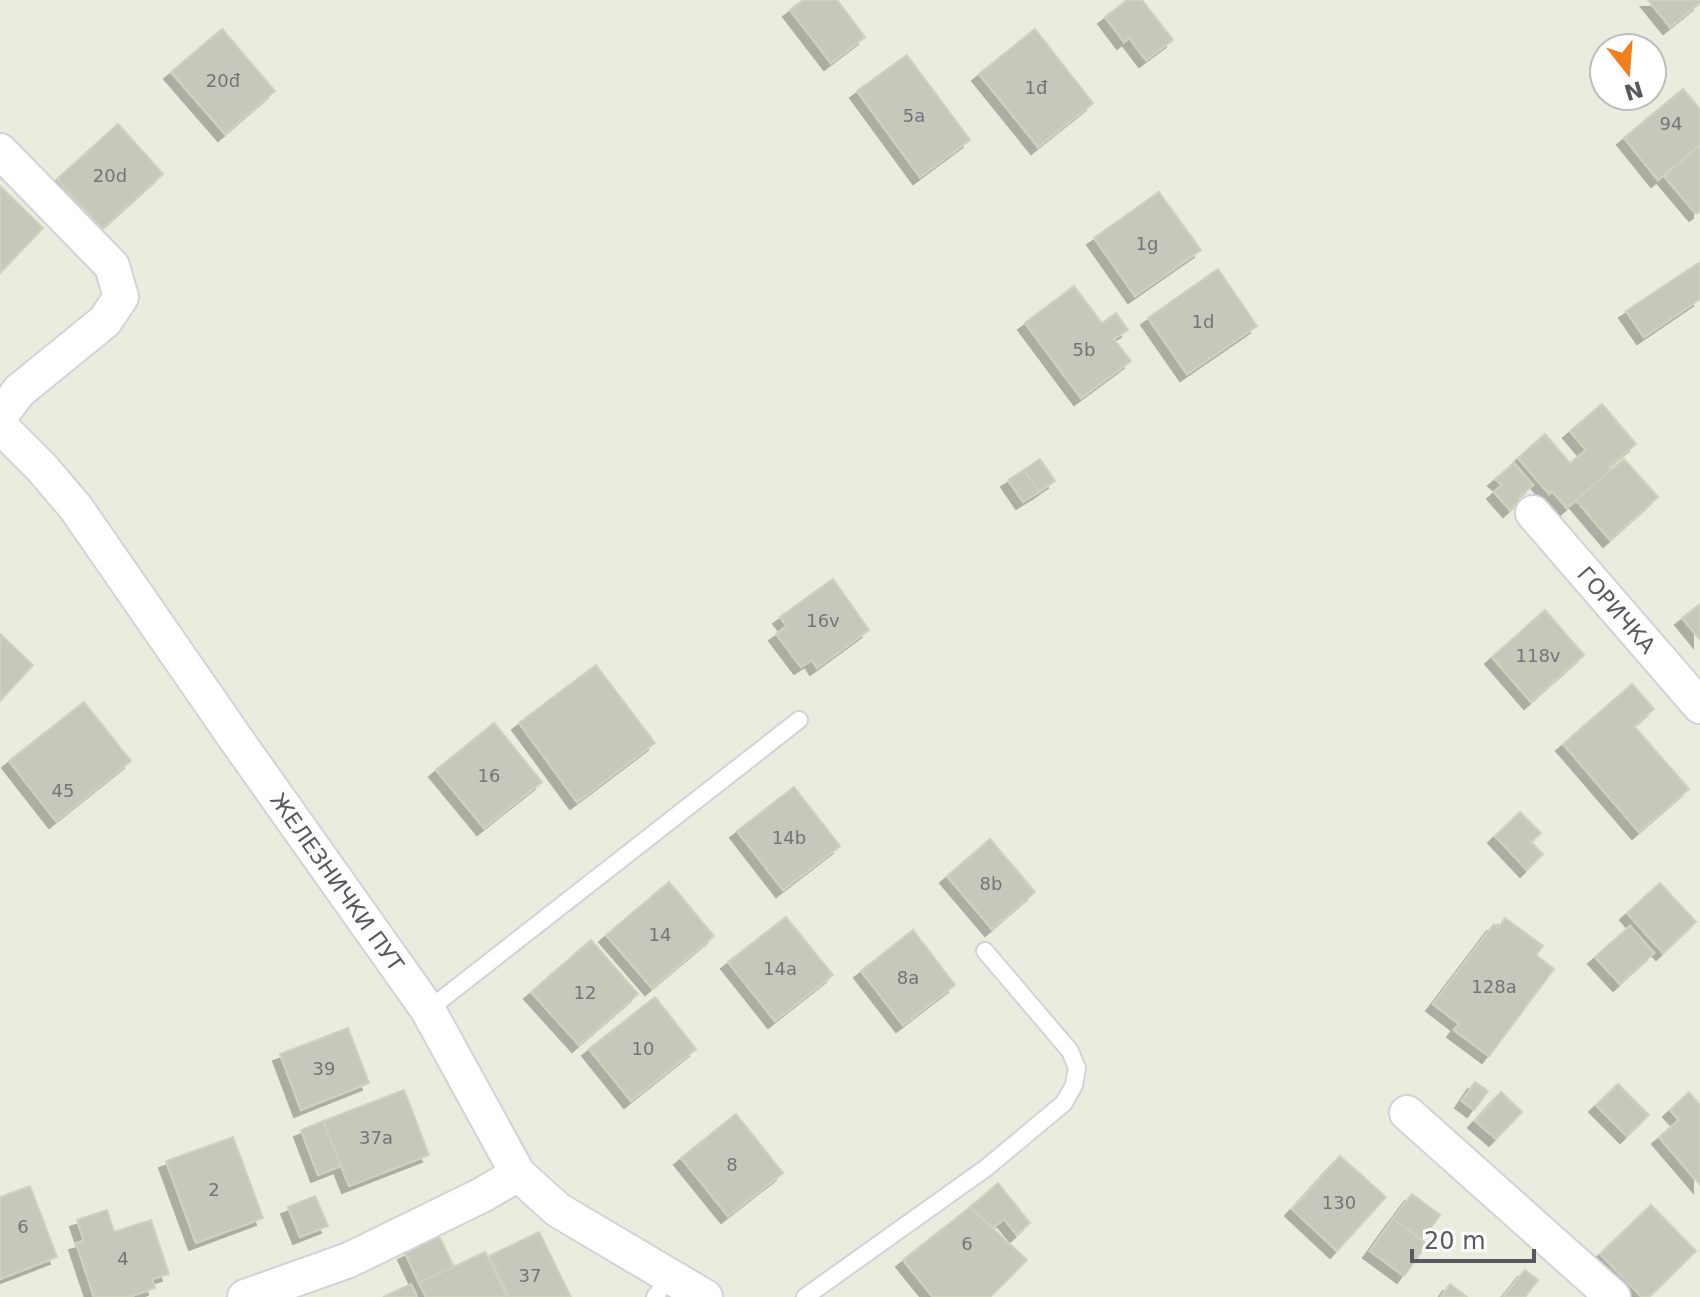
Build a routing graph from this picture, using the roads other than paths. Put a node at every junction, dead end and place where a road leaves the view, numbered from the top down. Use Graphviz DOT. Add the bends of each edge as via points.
graph roads {
  1 [pos="0,151"];
  2 [pos="0,416"];
  3 [pos="0,426"];
  4 [pos="1533,513"];
  5 [pos="1700,706"];
  6 [pos="799,720"];
  7 [pos="985,951"];
  8 [pos="428,1010"];
  9 [pos="1407,1113"];
  10 [pos="518,1174"];
  11 [pos="662,1287"];
  12 [pos="245,1297"];
  13 [pos="705,1297"];
  14 [pos="805,1297"];
  15 [pos="1613,1297"];
  1 -- 2 [label="street" via="112,266 121,297 105,321 19,391"];
  3 -- 8 [label="street, ЖЕЛЕЗНИЧКИ ПУТ" via="76,508"];
  4 -- 5 [label="street, ГОРИЧКА"];
  6 -- 8 [label="lane"];
  7 -- 14 [label="lane" via="1070,1051 1077,1068 1074,1085 1064,1103 1017,1144"];
  8 -- 10 [label="street, ЖЕЛЕЗНИЧКИ ПУТ"];
  9 -- 15 [label="street"];
  10 -- 11 [label="street, ЖЕЛЕЗНИЧКИ ПУТ"];
  10 -- 12 [label="street" via="349,1260"];
  11 -- 13 [label="street, ЖЕЛЕЗНИЧКИ ПУТ"];
}
